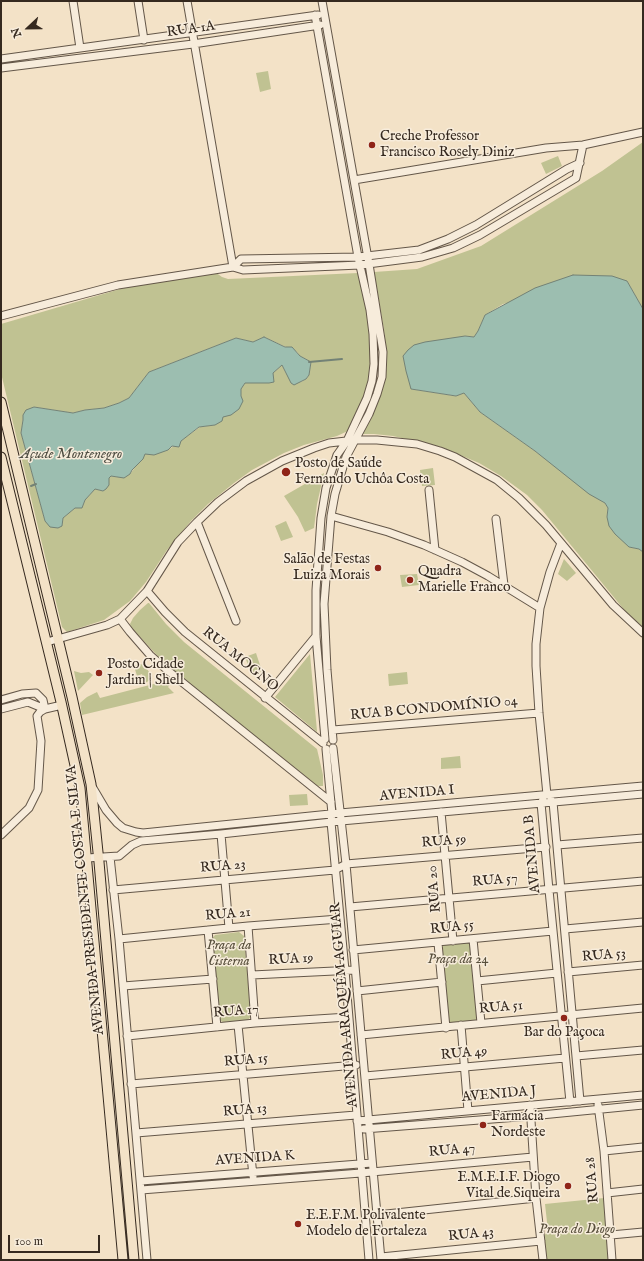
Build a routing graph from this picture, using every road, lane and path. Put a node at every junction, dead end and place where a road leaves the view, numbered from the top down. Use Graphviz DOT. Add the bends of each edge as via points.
graph roads {
  1 [pos="73,1"];
  2 [pos="138,1"];
  3 [pos="187,1"];
  4 [pos="322,1"];
  5 [pos="324,14"];
  6 [pos="315,15"];
  7 [pos="326,24"];
  8 [pos="317,25"];
  9 [pos="192,33"];
  10 [pos="144,40"];
  11 [pos="193,44"];
  12 [pos="80,48"];
  13 [pos="1,59"];
  14 [pos="1,68"];
  15 [pos="643,132"];
  16 [pos="583,145"];
  17 [pos="580,163"];
  18 [pos="354,180"];
  19 [pos="420,250"];
  20 [pos="368,256"];
  21 [pos="358,257"];
  22 [pos="422,258"];
  23 [pos="360,264"];
  24 [pos="369,264"];
  25 [pos="232,267"];
  26 [pos="369,288"];
  27 [pos="1,316"];
  28 [pos="1,402"];
  29 [pos="354,440"];
  30 [pos="347,441"];
  31 [pos="1,457"];
  32 [pos="429,490"];
  33 [pos="331,516"];
  34 [pos="496,519"];
  35 [pos="196,522"];
  36 [pos="561,543"];
  37 [pos="435,550"];
  38 [pos="504,585"];
  39 [pos="147,591"];
  40 [pos="540,608"];
  41 [pos="120,619"];
  42 [pos="236,621"];
  43 [pos="643,634"];
  44 [pos="316,636"];
  45 [pos="58,639"];
  46 [pos="47,642"];
  47 [pos="266,698"];
  48 [pos="1,700"];
  49 [pos="62,705"];
  50 [pos="1,709"];
  51 [pos="45,709"];
  52 [pos="539,714"];
  53 [pos="332,730"];
  54 [pos="327,745"];
  55 [pos="91,784"];
  56 [pos="643,786"];
  57 [pos="643,794"];
  58 [pos="547,795"];
  59 [pos="331,802"];
  60 [pos="553,802"];
  61 [pos="542,803"];
  62 [pos="441,812"];
  63 [pos="341,817"];
  64 [pos="331,818"];
  65 [pos="194,828"];
  66 [pos="221,834"];
  67 [pos="1,835"];
  68 [pos="194,836"];
  69 [pos="643,838"];
  70 [pos="556,845"];
  71 [pos="546,847"];
  72 [pos="445,855"];
  73 [pos="99,856"];
  74 [pos="110,857"];
  75 [pos="87,858"];
  76 [pos="346,864"];
  77 [pos="335,870"];
  78 [pos="226,879"];
  79 [pos="643,881"];
  80 [pos="560,888"];
  81 [pos="113,890"];
  82 [pos="549,890"];
  83 [pos="448,898"];
  84 [pos="350,907"];
  85 [pos="339,919"];
  86 [pos="643,922"];
  87 [pos="248,926"];
  88 [pos="229,928"];
  89 [pos="565,929"];
  90 [pos="208,930"];
  91 [pos="553,931"];
  92 [pos="119,939"];
  93 [pos="473,939"];
  94 [pos="453,941"];
  95 [pos="438,943"];
  96 [pos="353,950"];
  97 [pos="643,965"];
  98 [pos="345,970"];
  99 [pos="355,970"];
  100 [pos="568,972"];
  101 [pos="557,973"];
  102 [pos="252,975"];
  103 [pos="213,979"];
  104 [pos="477,981"];
  105 [pos="442,982"];
  106 [pos="123,986"];
  107 [pos="357,991"];
  108 [pos="112,1004"];
  109 [pos="99,1005"];
  110 [pos="643,1008"];
  111 [pos="572,1015"];
  112 [pos="561,1016"];
  113 [pos="348,1017"];
  114 [pos="255,1023"];
  115 [pos="481,1023"];
  116 [pos="238,1025"];
  117 [pos="461,1026"];
  118 [pos="217,1027"];
  119 [pos="446,1028"];
  120 [pos="361,1035"];
  121 [pos="127,1036"];
  122 [pos="643,1050"];
  123 [pos="576,1056"];
  124 [pos="565,1058"];
  125 [pos="363,1064"];
  126 [pos="353,1066"];
  127 [pos="465,1067"];
  128 [pos="242,1074"];
  129 [pos="365,1076"];
  130 [pos="131,1084"];
  131 [pos="643,1095"];
  132 [pos="597,1099"];
  133 [pos="580,1101"];
  134 [pos="570,1102"];
  135 [pos="530,1105"];
  136 [pos="643,1105"];
  137 [pos="599,1109"];
  138 [pos="468,1111"];
  139 [pos="530,1116"];
  140 [pos="357,1118"];
  141 [pos="247,1123"];
  142 [pos="369,1124"];
  143 [pos="358,1130"];
  144 [pos="136,1133"];
  145 [pos="643,1148"];
  146 [pos="604,1151"];
  147 [pos="533,1157"];
  148 [pos="372,1163"];
  149 [pos="360,1164"];
  150 [pos="373,1172"];
  151 [pos="252,1173"];
  152 [pos="361,1173"];
  153 [pos="140,1181"];
  154 [pos="253,1181"];
  155 [pos="643,1189"];
  156 [pos="142,1190"];
  157 [pos="607,1193"];
  158 [pos="536,1198"];
  159 [pos="377,1215"];
  160 [pos="643,1232"];
  161 [pos="611,1235"];
  162 [pos="541,1241"];
  163 [pos="381,1258"];
  164 [pos="123,1260"];
  165 [pos="134,1260"];
  166 [pos="147,1260"];
  167 [pos="369,1260"];
  168 [pos="543,1260"];
  169 [pos="612,1260"];
  1 -- 12 [label="street"];
  2 -- 10 [label="street"];
  3 -- 9 [label="street"];
  4 -- 5 [label="street"];
  5 -- 6 [label="street, RUA 1A"];
  5 -- 7 [label="street"];
  6 -- 8 [label="street"];
  6 -- 9 [label="street, RUA 1A"];
  7 -- 8 [label="street, RUA 1A"];
  7 -- 18 [label="street"];
  8 -- 11 [label="street, RUA 1A"];
  8 -- 21 [label="street"];
  9 -- 10 [label="street, RUA 1A"];
  9 -- 11 [label="street"];
  10 -- 12 [label="street, RUA 1A"];
  11 -- 14 [label="street, RUA 1A"];
  11 -- 25 [label="street"];
  12 -- 13 [label="street, RUA 1A"];
  15 -- 16 [label="street"];
  16 -- 17 [label="street"];
  16 -- 18 [label="street" via="546,148"];
  17 -- 19 [label="street" via="476,225"];
  17 -- 22 [label="street" via="576,178 480,235"];
  18 -- 20 [label="street"];
  19 -- 20 [label="street"];
  19 -- 22 [label="street"];
  20 -- 21 [label="street"];
  20 -- 24 [label="street"];
  21 -- 23 [label="street"];
  21 -- 25 [label="street" via="241,260"];
  22 -- 24 [label="street"];
  23 -- 24 [label="street"];
  23 -- 25 [label="street" via="243,270"];
  23 -- 26 [label="street"];
  24 -- 26 [label="street"];
  25 -- 27 [label="street" via="118,285"];
  26 -- 29 [label="street" via="382,339 382,377 374,403"];
  26 -- 30 [label="street, AVENIDA ARAQUÉM AGUIAR" via="374,364 372,381"];
  28 -- 45 [label="main road, AVENIDA PRESIDENTE COSTA E SILVA"];
  29 -- 30 [label="street"];
  29 -- 33 [label="street" via="344,464"];
  29 -- 36 [label="street" via="417,444 440,451 477,468 513,492"];
  30 -- 35 [label="street" via="314,448 268,468 233,490"];
  30 -- 44 [label="street, AVENIDA ARAQUÉM AGUIAR" via="337,455 326,488 321,518"];
  31 -- 46 [label="main road, AVENIDA PRESIDENTE COSTA E SILVA"];
  32 -- 37 [label="street"];
  33 -- 37 [label="street" via="388,532"];
  33 -- 53 [label="street" via="324,604"];
  34 -- 38 [label="street"];
  35 -- 39 [label="street" via="178,542"];
  35 -- 42 [label="street"];
  36 -- 40 [label="street"];
  36 -- 43 [label="street" via="613,605"];
  37 -- 38 [label="street"];
  38 -- 40 [label="street"];
  39 -- 41 [label="street"];
  39 -- 47 [label="street, RUA MOGNO" via="184,632"];
  40 -- 52 [label="street" via="536,666"];
  41 -- 45 [label="street"];
  41 -- 59 [label="street" via="150,655 167,670"];
  44 -- 47 [label="street"];
  44 -- 54 [label="street, AVENIDA ARAQUÉM AGUIAR"];
  45 -- 46 [label="street"];
  45 -- 55 [label="main road, AVENIDA PRESIDENTE COSTA E SILVA"];
  46 -- 49 [label="main road, AVENIDA PRESIDENTE COSTA E SILVA"];
  47 -- 54 [label="street, RUA MOGNO"];
  48 -- 51 [label="street" via="36,693 43,700"];
  49 -- 51 [label="street"];
  49 -- 75 [label="main road, AVENIDA PRESIDENTE COSTA E SILVA" via="80,788"];
  50 -- 51 [label="street" via="28,702"];
  51 -- 67 [label="street" via="37,716 41,741 38,790 29,808"];
  52 -- 53 [label="street, RUA B CONDOMÍNIO 04"];
  52 -- 58 [label="street"];
  53 -- 54 [label="street" via="333,740 329,738"];
  54 -- 59 [label="street, AVENIDA ARAQUÉM AGUIAR"];
  54 -- 63 [label="street, AVENIDA ARAQUÉM AGUIAR"];
  55 -- 65 [label="street, AVENIDA I" via="106,810 123,828 143,833"];
  55 -- 73 [label="main road, AVENIDA PRESIDENTE COSTA E SILVA"];
  56 -- 58 [label="street, AVENIDA I"];
  57 -- 60 [label="street, AVENIDA I"];
  58 -- 60 [label="street, AVENIDA B"];
  58 -- 61 [label="street, AVENIDA B"];
  58 -- 63 [label="street, AVENIDA I"];
  59 -- 64 [label="street, AVENIDA ARAQUÉM AGUIAR"];
  60 -- 61 [label="street, AVENIDA I"];
  60 -- 70 [label="street, AVENIDA B"];
  61 -- 62 [label="street, AVENIDA I"];
  61 -- 71 [label="street, AVENIDA B"];
  62 -- 63 [label="street, AVENIDA I"];
  62 -- 72 [label="street, RUA 20"];
  63 -- 64 [label="street, AVENIDA I"];
  63 -- 76 [label="street, AVENIDA ARAQUÉM AGUIAR"];
  64 -- 65 [label="street, AVENIDA I"];
  64 -- 66 [label="street, AVENIDA I"];
  64 -- 77 [label="street, AVENIDA ARAQUÉM AGUIAR"];
  65 -- 68 [label="street"];
  66 -- 68 [label="street, AVENIDA I"];
  66 -- 78 [label="street"];
  68 -- 74 [label="street, AVENIDA I" via="141,841 119,856"];
  69 -- 70 [label="street"];
  70 -- 80 [label="street, AVENIDA B"];
  71 -- 72 [label="street, RUA 59"];
  71 -- 82 [label="street, AVENIDA B"];
  72 -- 76 [label="street, RUA 59"];
  72 -- 83 [label="street, RUA 20"];
  73 -- 74 [label="street"];
  73 -- 75 [label="street"];
  73 -- 108 [label="main road, AVENIDA PRESIDENTE COSTA E SILVA"];
  74 -- 81 [label="street"];
  75 -- 109 [label="main road, AVENIDA PRESIDENTE COSTA E SILVA"];
  76 -- 77 [label="street"];
  76 -- 84 [label="street, AVENIDA ARAQUÉM AGUIAR"];
  77 -- 78 [label="street, RUA 23"];
  77 -- 85 [label="street, AVENIDA ARAQUÉM AGUIAR"];
  78 -- 81 [label="street, RUA 23"];
  78 -- 88 [label="street"];
  79 -- 80 [label="street, RUA 57"];
  80 -- 82 [label="street, RUA 57"];
  80 -- 89 [label="street, AVENIDA B"];
  81 -- 92 [label="street"];
  82 -- 83 [label="street, RUA 57"];
  82 -- 91 [label="street, AVENIDA B"];
  83 -- 84 [label="street, RUA 57"];
  83 -- 94 [label="street, RUA 20"];
  84 -- 96 [label="street, AVENIDA ARAQUÉM AGUIAR"];
  85 -- 87 [label="street, RUA 21"];
  85 -- 98 [label="street, AVENIDA ARAQUÉM AGUIAR"];
  86 -- 89 [label="street"];
  87 -- 88 [label="street, RUA 21"];
  87 -- 102 [label="street"];
  88 -- 90 [label="street, RUA 21"];
  89 -- 100 [label="street, AVENIDA B"];
  90 -- 92 [label="street, RUA 21"];
  90 -- 103 [label="street"];
  91 -- 93 [label="street, RUA 55"];
  91 -- 101 [label="street, AVENIDA B"];
  92 -- 106 [label="street"];
  93 -- 94 [label="street, RUA 55"];
  93 -- 104 [label="street"];
  94 -- 95 [label="street, RUA 55"];
  95 -- 96 [label="street, RUA 55"];
  95 -- 105 [label="street"];
  96 -- 99 [label="street, AVENIDA ARAQUÉM AGUIAR"];
  97 -- 100 [label="street, RUA 53"];
  98 -- 99 [label="street, RUA 19"];
  98 -- 102 [label="street, RUA 19"];
  98 -- 113 [label="street, AVENIDA ARAQUÉM AGUIAR"];
  99 -- 107 [label="street, AVENIDA ARAQUÉM AGUIAR"];
  100 -- 111 [label="street, AVENIDA B"];
  101 -- 104 [label="street"];
  101 -- 112 [label="street, AVENIDA B"];
  102 -- 114 [label="street"];
  103 -- 106 [label="street"];
  103 -- 118 [label="street"];
  104 -- 115 [label="street"];
  105 -- 107 [label="street"];
  105 -- 119 [label="street"];
  106 -- 121 [label="street"];
  107 -- 120 [label="street, AVENIDA ARAQUÉM AGUIAR"];
  108 -- 109 [label="main road"];
  108 -- 165 [label="main road, AVENIDA PRESIDENTE COSTA E SILVA"];
  109 -- 164 [label="main road, AVENIDA PRESIDENTE COSTA E SILVA"];
  110 -- 111 [label="street, RUA 51"];
  111 -- 112 [label="street, RUA 51"];
  111 -- 123 [label="street, AVENIDA B"];
  112 -- 115 [label="street, RUA 51"];
  112 -- 124 [label="street, AVENIDA B"];
  113 -- 114 [label="street, RUA 17"];
  113 -- 126 [label="street, AVENIDA ARAQUÉM AGUIAR"];
  114 -- 116 [label="street, RUA 17"];
  115 -- 117 [label="street, RUA 51"];
  116 -- 118 [label="street, RUA 17"];
  116 -- 128 [label="street"];
  117 -- 119 [label="street, RUA 51"];
  117 -- 127 [label="street"];
  118 -- 121 [label="street, RUA 17"];
  119 -- 120 [label="street, RUA 51"];
  120 -- 125 [label="street, AVENIDA ARAQUÉM AGUIAR"];
  121 -- 130 [label="street"];
  122 -- 123 [label="street"];
  123 -- 133 [label="street, AVENIDA B"];
  124 -- 127 [label="street, RUA 49"];
  124 -- 134 [label="street, AVENIDA B"];
  125 -- 126 [label="street, RUA 15"];
  125 -- 129 [label="street, AVENIDA ARAQUÉM AGUIAR"];
  126 -- 128 [label="street, RUA 15"];
  126 -- 140 [label="street, AVENIDA ARAQUÉM AGUIAR"];
  127 -- 129 [label="street, RUA 49"];
  127 -- 138 [label="street"];
  128 -- 130 [label="street, RUA 15"];
  128 -- 141 [label="street"];
  129 -- 142 [label="street, AVENIDA ARAQUÉM AGUIAR"];
  130 -- 144 [label="street"];
  131 -- 132 [label="street, AVENIDA J"];
  132 -- 133 [label="street, AVENIDA J"];
  132 -- 137 [label="street, RUA 28"];
  133 -- 134 [label="street, AVENIDA J"];
  134 -- 135 [label="street, AVENIDA J"];
  135 -- 138 [label="street, AVENIDA J"];
  135 -- 139 [label="street"];
  136 -- 137 [label="street, AVENIDA J"];
  137 -- 139 [label="street, AVENIDA J"];
  137 -- 146 [label="street, RUA 28"];
  138 -- 142 [label="street, AVENIDA J"];
  139 -- 142 [label="street, AVENIDA J"];
  139 -- 147 [label="street"];
  140 -- 141 [label="street, RUA 13"];
  140 -- 142 [label="street, AVENIDA J"];
  140 -- 143 [label="street, AVENIDA ARAQUÉM AGUIAR"];
  141 -- 144 [label="street, RUA 13"];
  141 -- 151 [label="street"];
  142 -- 143 [label="street, AVENIDA J"];
  142 -- 148 [label="street, AVENIDA ARAQUÉM AGUIAR"];
  143 -- 149 [label="street, AVENIDA ARAQUÉM AGUIAR"];
  144 -- 153 [label="street"];
  145 -- 146 [label="street"];
  146 -- 157 [label="street, RUA 28"];
  147 -- 150 [label="street, RUA 47"];
  147 -- 158 [label="street"];
  148 -- 149 [label="street, AVENIDA K"];
  148 -- 150 [label="street, AVENIDA ARAQUÉM AGUIAR"];
  149 -- 151 [label="street, AVENIDA K"];
  149 -- 152 [label="street, AVENIDA ARAQUÉM AGUIAR"];
  150 -- 152 [label="street, AVENIDA K"];
  150 -- 159 [label="street, AVENIDA ARAQUÉM AGUIAR"];
  151 -- 153 [label="street, AVENIDA K"];
  151 -- 154 [label="street"];
  152 -- 154 [label="street, AVENIDA K"];
  152 -- 167 [label="street, AVENIDA ARAQUÉM AGUIAR"];
  153 -- 156 [label="street"];
  154 -- 156 [label="street, AVENIDA K"];
  155 -- 157 [label="street"];
  156 -- 166 [label="street"];
  157 -- 161 [label="street, RUA 28"];
  158 -- 159 [label="street"];
  158 -- 162 [label="street"];
  159 -- 163 [label="street, AVENIDA ARAQUÉM AGUIAR"];
  160 -- 161 [label="street"];
  161 -- 169 [label="street, RUA 28"];
  162 -- 163 [label="street, RUA 43"];
  162 -- 168 [label="street"];
}
